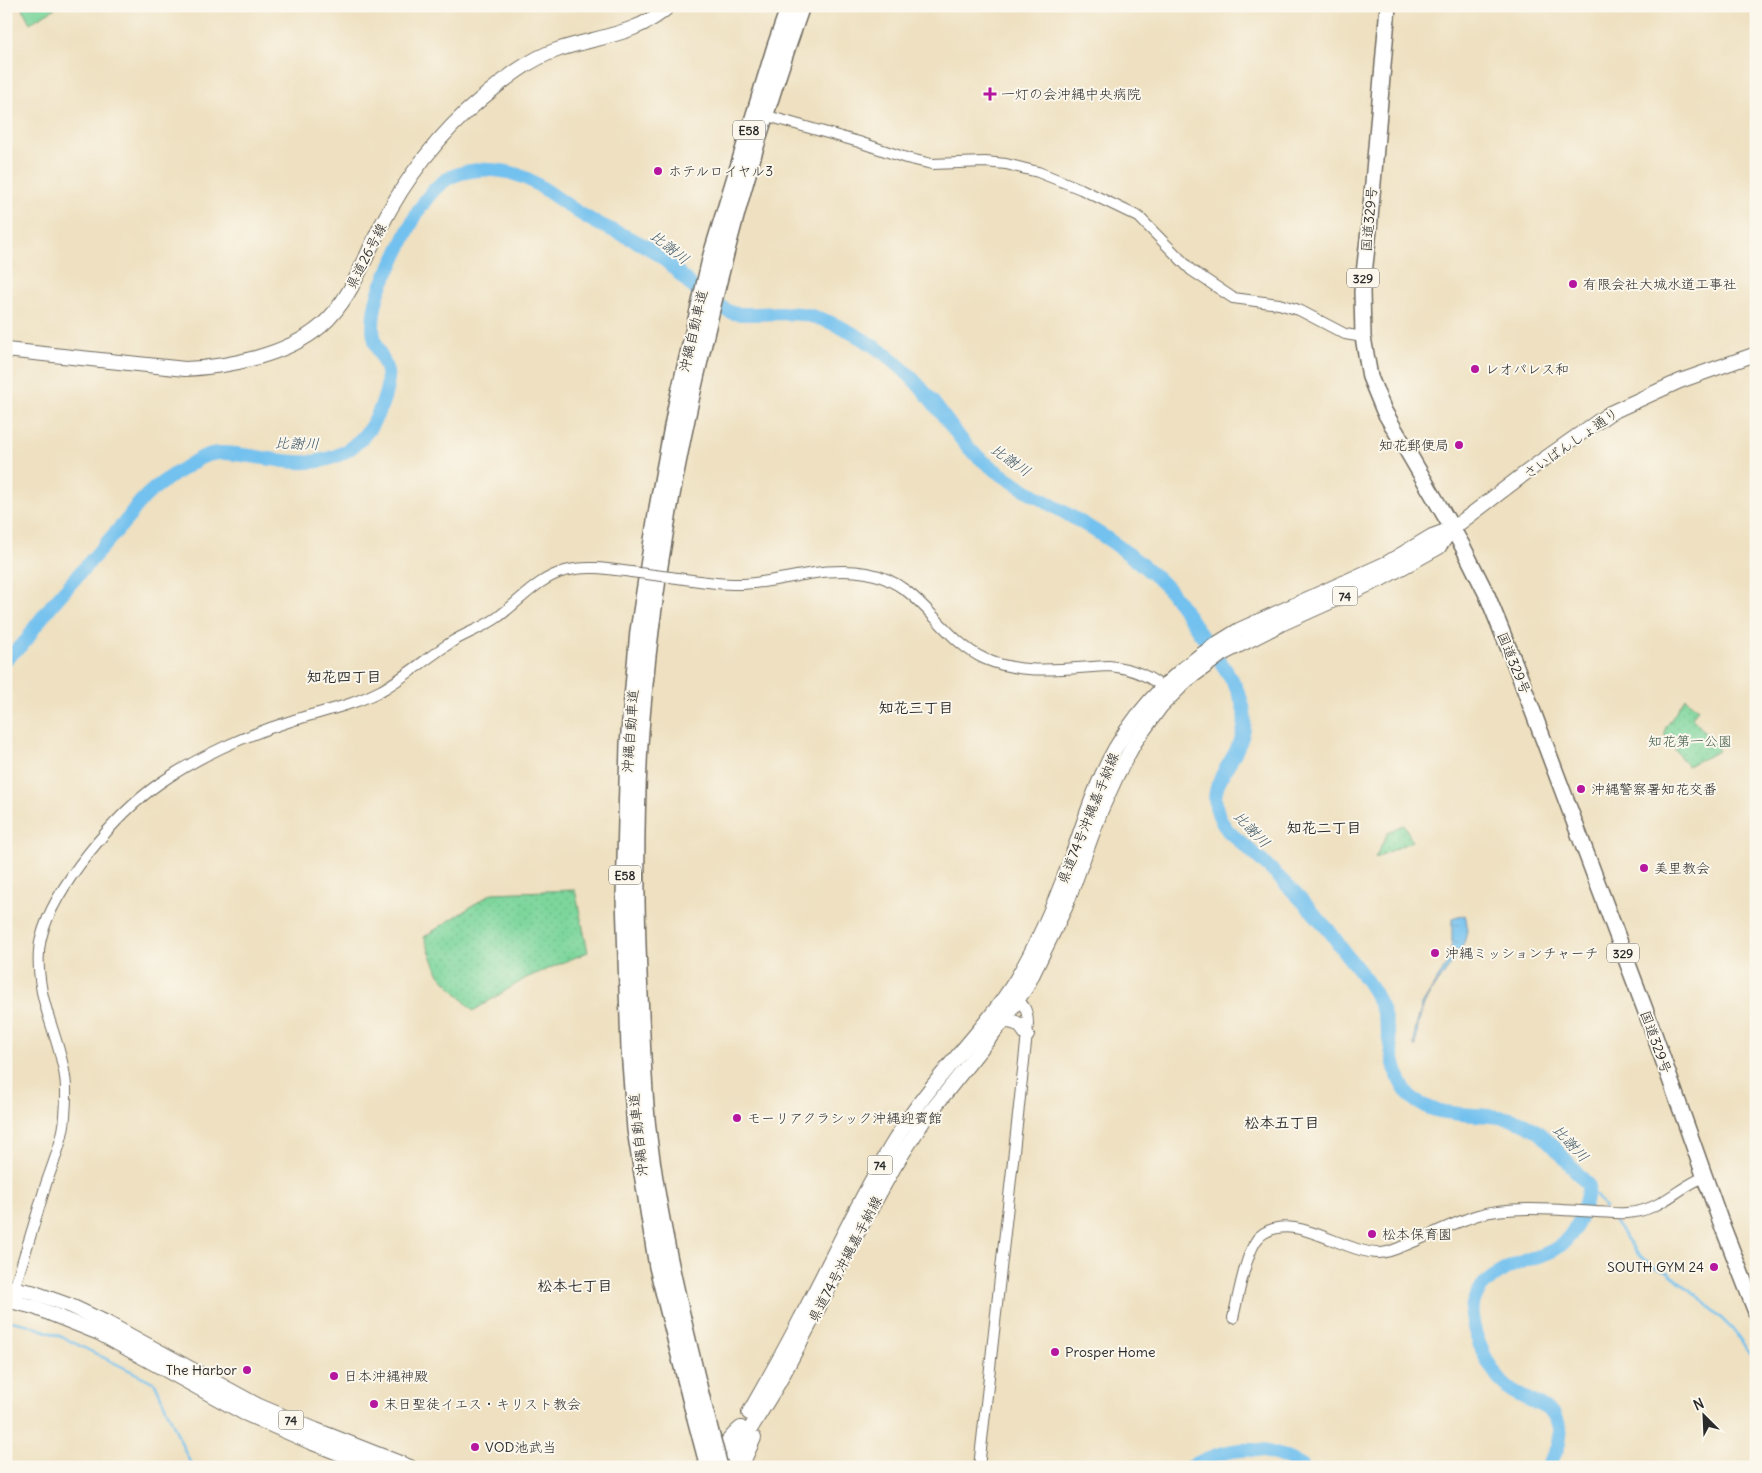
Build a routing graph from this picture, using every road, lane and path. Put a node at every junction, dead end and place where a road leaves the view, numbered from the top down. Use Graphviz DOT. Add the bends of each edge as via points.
graph roads {
  1 [pos="669,6"];
  2 [pos="789,6"];
  3 [pos="802,6"];
  4 [pos="1388,6"];
  5 [pos="771,117"];
  6 [pos="718,255"];
  7 [pos="1363,337"];
  8 [pos="6,350"];
  9 [pos="1756,354"];
  10 [pos="1452,529"];
  11 [pos="1167,691"];
  12 [pos="1012,997"];
  13 [pos="1004,1020"];
  14 [pos="1027,1035"];
  15 [pos="1704,1177"];
  16 [pos="9,1294"];
  17 [pos="1756,1312"];
  18 [pos="1233,1318"];
  19 [pos="780,1382"];
  20 [pos="697,1404"];
  21 [pos="741,1428"];
  22 [pos="374,1467"];
  23 [pos="410,1467"];
  24 [pos="701,1467"];
  25 [pos="708,1467"];
  26 [pos="720,1467"];
  27 [pos="727,1467"];
  28 [pos="741,1467"];
  29 [pos="979,1467"];
  1 -- 8 [label="main road, 県道26号線" via="644,24 542,56 480,99 442,136 410,180 339,306 321,326 300,340 245,360 185,369"];
  2 -- 6 [label="highway, 沖縄自動車道 / E58"];
  3 -- 6 [label="highway, 沖縄自動車道 / E58"];
  4 -- 7 [label="highway, 国道329号 / 329" via="1362,291"];
  5 -- 7 [label="street" via="932,164 985,162 1038,172 1139,218 1190,270 1233,298 1280,304 1299,310 1345,334"];
  6 -- 20 [label="highway, 沖縄自動車道 / E58" via="656,508 638,631 628,744 624,898 635,1130 657,1267"];
  7 -- 10 [label="highway, 国道329号 / 329" via="1370,377 1384,411"];
  9 -- 10 [label="main road, さいばんしょ通り" via="1680,381 1610,413"];
  10 -- 11 [label="main road, 県道74号沖縄嘉手納線 / 74" via="1439,547 1381,579 1225,645"];
  10 -- 15 [label="highway, 国道329号 / 329" via="1487,595 1515,664 1649,1020"];
  11 -- 12 [label="main road, 県道74号沖縄嘉手納線 / 74" via="1117,775 1065,908 1027,986"];
  11 -- 16 [label="street, bridge" via="1147,676 1120,667 1026,670 1005,666 969,649 902,586 867,573 821,571 741,584 577,568 547,578 497,618 453,641 376,693 334,710 267,729 180,771 136,802 90,851 49,916 41,939 42,993 66,1080 65,1120"];
  12 -- 13 [label="main road, 県道74号沖縄嘉手納線 / 74"];
  12 -- 14 [label="street" via="1024,1006 1028,1014"];
  12 -- 21 [label="main road, 県道74号沖縄嘉手納線 / 74" via="912,1113 871,1181"];
  13 -- 14 [label="main road" via="1017,1023"];
  13 -- 19 [label="main road, 県道74号沖縄嘉手納線 / 74" via="924,1120 894,1167"];
  14 -- 29 [label="street"];
  15 -- 17 [label="highway, 国道329号 / 329"];
  15 -- 18 [label="street" via="1651,1209 1626,1213 1503,1211 1479,1215 1380,1254 1287,1226 1274,1229 1261,1236 1252,1247"];
  16 -- 22 [label="main road, 74" via="99,1333 244,1413"];
  16 -- 23 [label="main road, 74" via="71,1306 256,1405"];
  19 -- 27 [label="main road, 県道74号沖縄嘉手納線 / 74"];
  19 -- 28 [label="main road"];
  20 -- 25 [label="highway, 沖縄自動車道 / E58, bridge"];
  20 -- 26 [label="highway, 沖縄自動車道 / E58, bridge"];
  21 -- 24 [label="main road" via="717,1456"];
  21 -- 26 [label="main road, 県道74号沖縄嘉手納線 / 74"];
}
